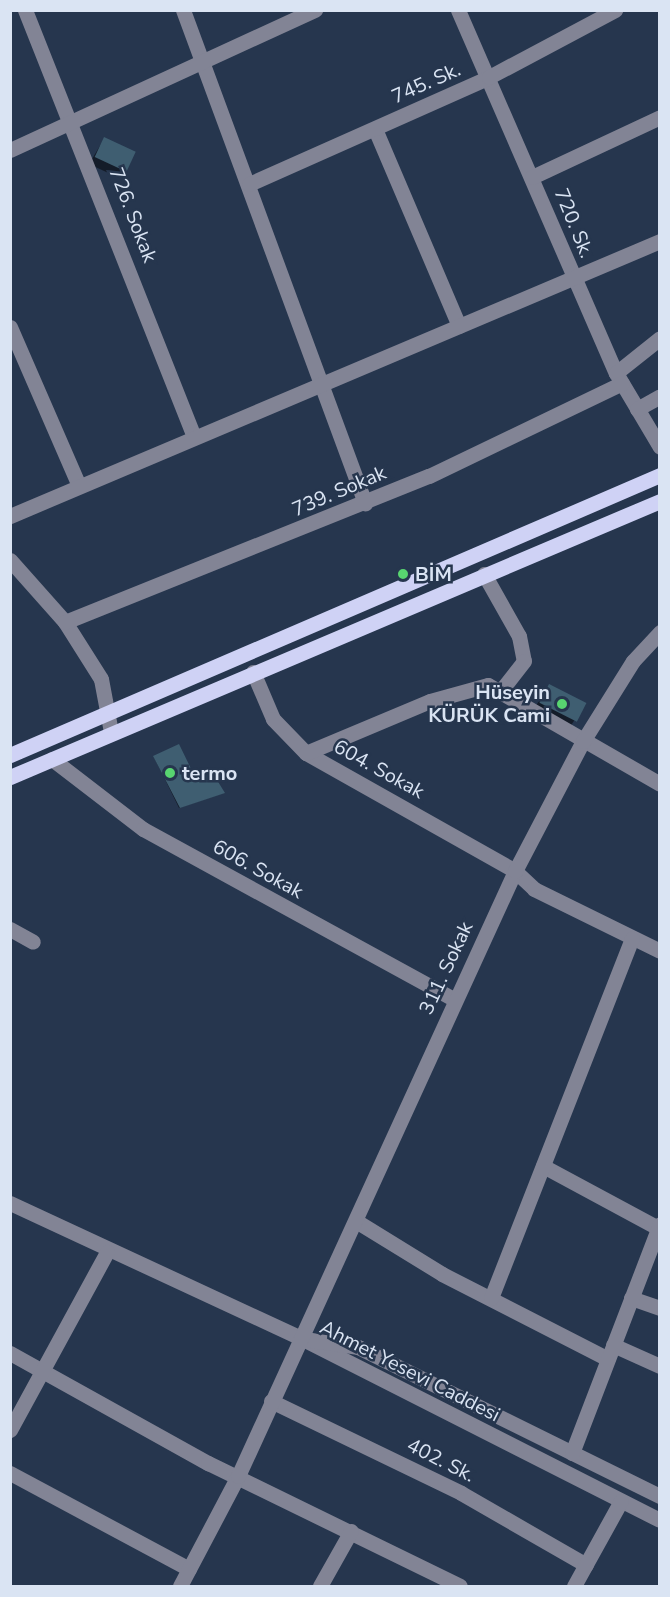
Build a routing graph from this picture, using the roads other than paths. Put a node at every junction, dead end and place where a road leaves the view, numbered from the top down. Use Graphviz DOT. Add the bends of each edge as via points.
graph roads {
  1 [pos="25,10"];
  2 [pos="183,10"];
  3 [pos="315,10"];
  4 [pos="458,10"];
  5 [pos="615,10"];
  6 [pos="202,63"];
  7 [pos="489,77"];
  8 [pos="660,117"];
  9 [pos="74,122"];
  10 [pos="375,129"];
  11 [pos="10,150"];
  12 [pos="532,177"];
  13 [pos="249,184"];
  14 [pos="660,241"];
  15 [pos="573,277"];
  16 [pos="459,326"];
  17 [pos="10,327"];
  18 [pos="660,338"];
  19 [pos="619,378"];
  20 [pos="321,382"];
  21 [pos="660,396"];
  22 [pos="638,410"];
  23 [pos="194,437"];
  24 [pos="660,447"];
  25 [pos="660,475"];
  26 [pos="79,486"];
  27 [pos="660,501"];
  28 [pos="365,503"];
  29 [pos="10,516"];
  30 [pos="10,560"];
  31 [pos="484,574"];
  32 [pos="65,622"];
  33 [pos="660,632"];
  34 [pos="254,672"];
  35 [pos="199,673"];
  36 [pos="502,689"];
  37 [pos="200,695"];
  38 [pos="104,714"];
  39 [pos="111,732"];
  40 [pos="583,741"];
  41 [pos="306,753"];
  42 [pos="10,754"];
  43 [pos="52,759"];
  44 [pos="10,777"];
  45 [pos="660,784"];
  46 [pos="515,871"];
  47 [pos="10,929"];
  48 [pos="633,939"];
  49 [pos="33,942"];
  50 [pos="660,951"];
  51 [pos="454,999"];
  52 [pos="543,1166"];
  53 [pos="10,1203"];
  54 [pos="356,1221"];
  55 [pos="659,1226"];
  56 [pos="107,1252"];
  57 [pos="491,1298"];
  58 [pos="631,1298"];
  59 [pos="660,1308"];
  60 [pos="301,1338"];
  61 [pos="610,1352"];
  62 [pos="10,1353"];
  63 [pos="660,1366"];
  64 [pos="43,1371"];
  65 [pos="271,1401"];
  66 [pos="10,1430"];
  67 [pos="572,1453"];
  68 [pos="10,1473"];
  69 [pos="238,1476"];
  70 [pos="660,1497"];
  71 [pos="621,1501"];
  72 [pos="660,1520"];
  73 [pos="351,1531"];
  74 [pos="586,1565"];
  75 [pos="189,1569"];
  76 [pos="459,1586"];
  77 [pos="180,1587"];
  78 [pos="320,1587"];
  79 [pos="574,1587"];
  1 -- 9 [label="street, 726. Sokak"];
  2 -- 6 [label="street"];
  3 -- 6 [label="street"];
  4 -- 7 [label="street, 720. Sk."];
  5 -- 7 [label="street, 745. Sk."];
  6 -- 9 [label="street"];
  6 -- 13 [label="street"];
  7 -- 10 [label="street, 745. Sk."];
  7 -- 12 [label="street, 720. Sk."];
  8 -- 12 [label="street"];
  9 -- 11 [label="street"];
  9 -- 23 [label="street, 726. Sokak"];
  10 -- 13 [label="street, 745. Sk."];
  10 -- 16 [label="street"];
  12 -- 15 [label="street, 720. Sk."];
  13 -- 20 [label="street"];
  14 -- 15 [label="street"];
  15 -- 16 [label="street"];
  15 -- 19 [label="street, 720. Sk."];
  16 -- 20 [label="street"];
  17 -- 26 [label="street"];
  18 -- 19 [label="street, 739. Sokak"];
  19 -- 22 [label="street, 720. Sk."];
  19 -- 28 [label="street, 739. Sokak"];
  20 -- 23 [label="street"];
  20 -- 28 [label="street"];
  21 -- 22 [label="street"];
  22 -- 24 [label="street, 720. Sk."];
  23 -- 26 [label="street"];
  25 -- 35 [label="main road"];
  26 -- 29 [label="street"];
  27 -- 31 [label="main road"];
  28 -- 32 [label="street, 739. Sokak"];
  30 -- 32 [label="street"];
  31 -- 34 [label="main road"];
  31 -- 36 [label="street" via="519,636 524,661"];
  32 -- 38 [label="street" via="101,679"];
  33 -- 40 [label="street, 311. Sokak" via="633,661"];
  34 -- 37 [label="main road"];
  34 -- 41 [label="street, 604. Sokak" via="273,719"];
  35 -- 37 [label="street"];
  35 -- 38 [label="main road"];
  36 -- 40 [label="street"];
  36 -- 41 [label="street" via="472,687"];
  37 -- 39 [label="main road"];
  38 -- 39 [label="street"];
  38 -- 42 [label="main road"];
  39 -- 43 [label="main road"];
  40 -- 45 [label="street"];
  40 -- 46 [label="street, 311. Sokak"];
  41 -- 46 [label="street, 604. Sokak"];
  43 -- 44 [label="main road"];
  43 -- 51 [label="street, 606. Sokak" via="143,829"];
  46 -- 48 [label="street, 604. Sokak" via="534,889"];
  46 -- 51 [label="street, 311. Sokak"];
  47 -- 49 [label="street"];
  48 -- 50 [label="street, 604. Sokak"];
  48 -- 52 [label="street"];
  51 -- 54 [label="street, 311. Sokak"];
  52 -- 55 [label="street"];
  52 -- 57 [label="street"];
  53 -- 56 [label="street"];
  54 -- 57 [label="street"];
  54 -- 60 [label="street, 311. Sokak"];
  55 -- 58 [label="street"];
  56 -- 60 [label="street"];
  56 -- 64 [label="street"];
  57 -- 61 [label="street"];
  58 -- 59 [label="street"];
  58 -- 61 [label="street"];
  60 -- 65 [label="street, 311. Sokak"];
  60 -- 67 [label="street, Ahmet Yesevi Caddesi" via="358,1347"];
  60 -- 71 [label="street, Ahmet Yesevi Caddesi"];
  61 -- 63 [label="street"];
  61 -- 67 [label="street"];
  62 -- 64 [label="street"];
  64 -- 66 [label="street"];
  64 -- 69 [label="street"];
  65 -- 69 [label="street, 311. Sokak"];
  65 -- 74 [label="street, 402. Sk." via="460,1493"];
  67 -- 70 [label="street, Ahmet Yesevi Caddesi"];
  68 -- 75 [label="street"];
  69 -- 73 [label="street"];
  69 -- 75 [label="street, 311. Sokak"];
  71 -- 72 [label="street, Ahmet Yesevi Caddesi"];
  71 -- 74 [label="street"];
  73 -- 76 [label="street"];
  73 -- 78 [label="street"];
  74 -- 79 [label="street"];
  75 -- 77 [label="street, 311. Sokak"];
}
